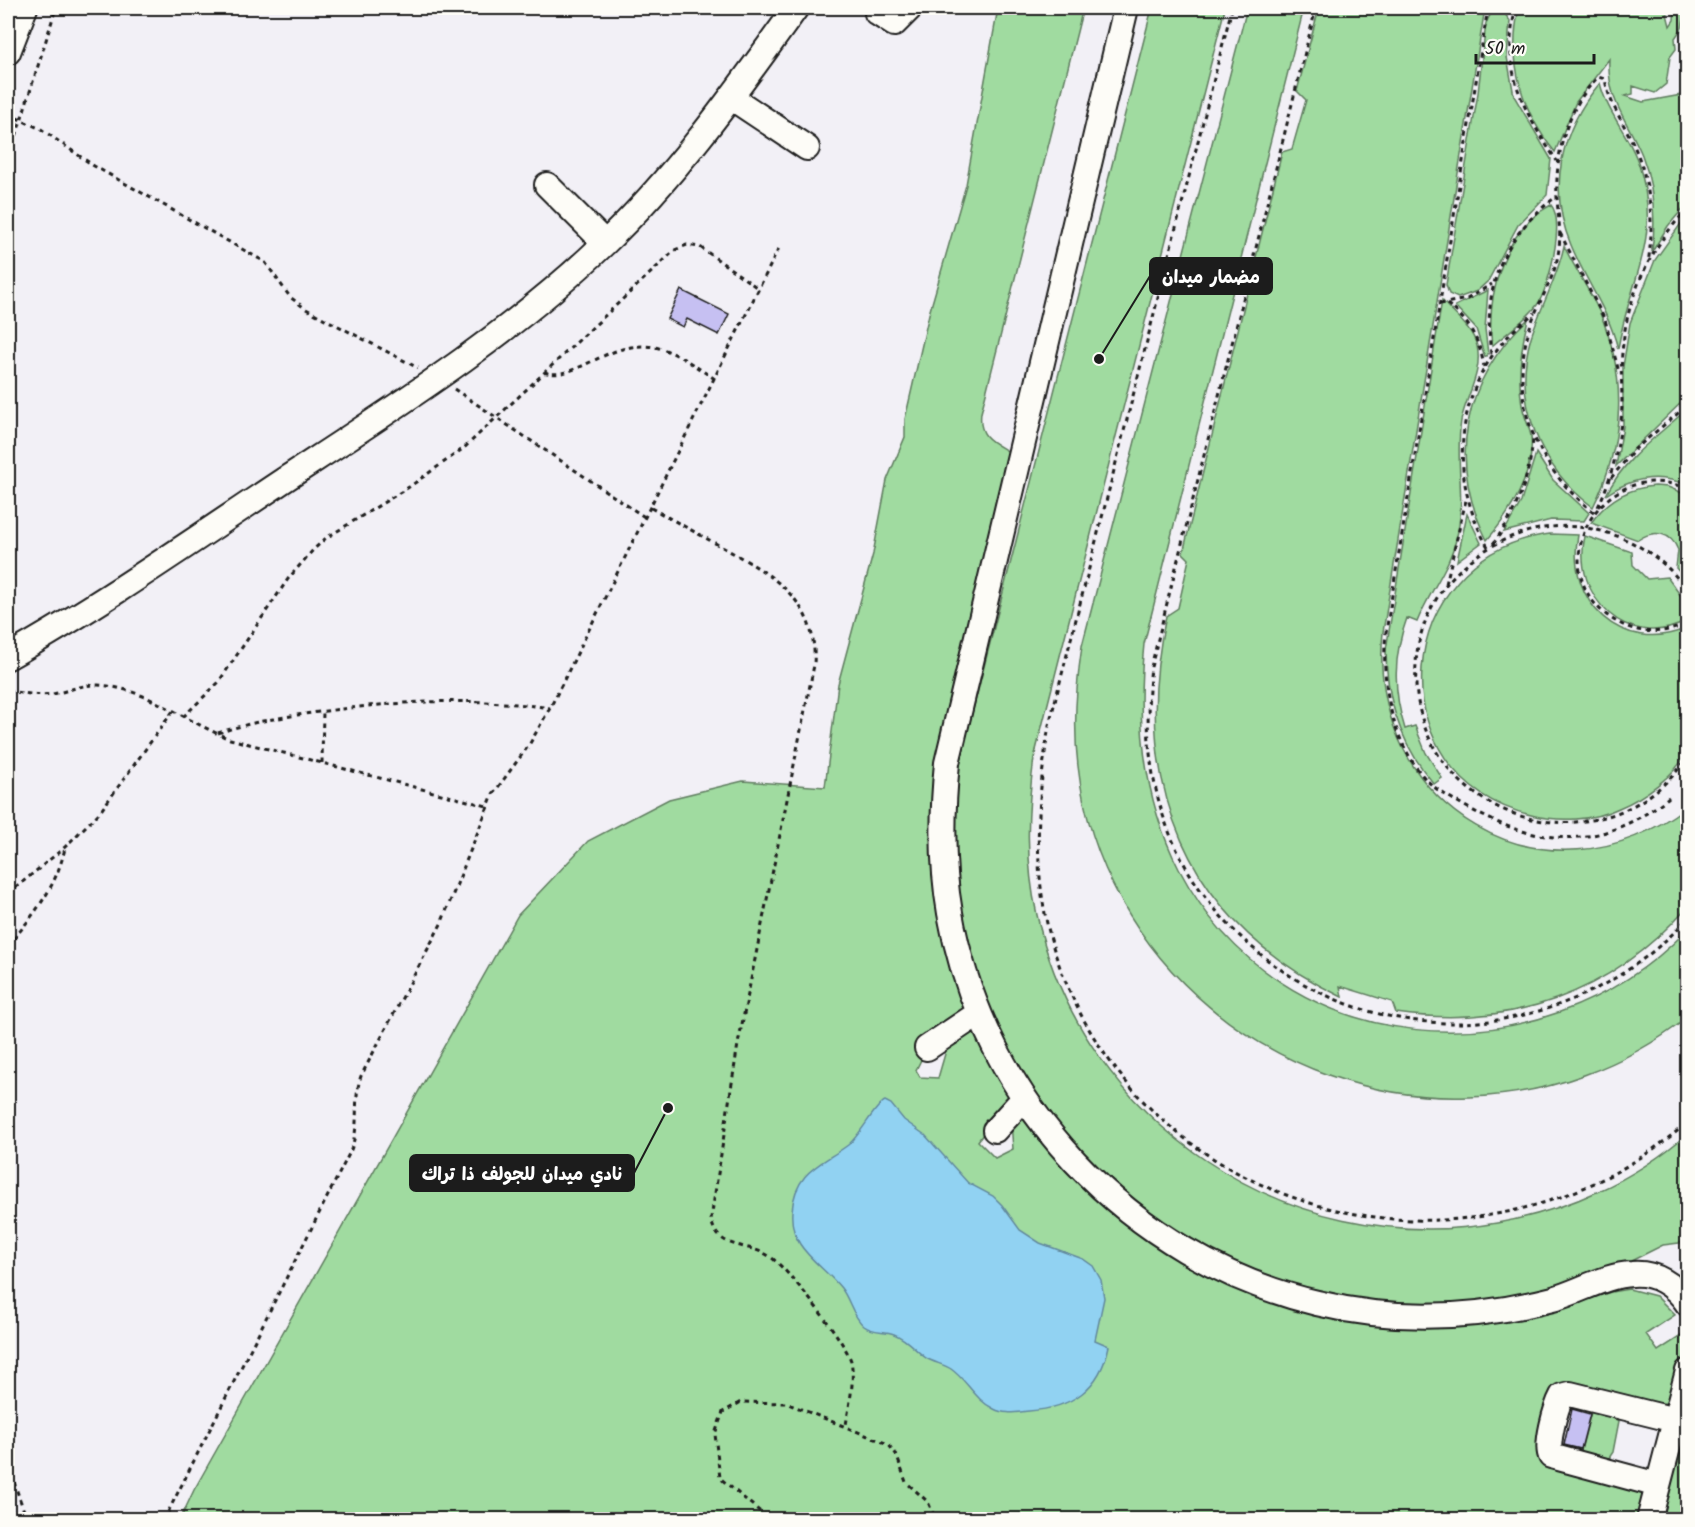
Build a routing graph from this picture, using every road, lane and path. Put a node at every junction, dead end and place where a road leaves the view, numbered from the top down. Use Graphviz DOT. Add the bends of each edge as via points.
graph roads {
  1 [pos="25,8"];
  2 [pos="56,8"];
  3 [pos="796,8"];
  4 [pos="878,8"];
  5 [pos="910,8"];
  6 [pos="1126,8"];
  7 [pos="1232,8"];
  8 [pos="1316,8"];
  9 [pos="1488,8"];
  10 [pos="1500,8"];
  11 [pos="1515,9"];
  12 [pos="8,52"];
  13 [pos="732,98"];
  14 [pos="8,114"];
  15 [pos="21,118"];
  16 [pos="807,148"];
  17 [pos="1557,161"];
  18 [pos="8,162"];
  19 [pos="547,185"];
  20 [pos="1557,196"];
  21 [pos="1688,209"];
  22 [pos="1559,231"];
  23 [pos="605,243"];
  24 [pos="780,246"];
  25 [pos="265,262"];
  26 [pos="1648,263"];
  27 [pos="1493,283"];
  28 [pos="759,289"];
  29 [pos="1440,304"];
  30 [pos="1448,304"];
  31 [pos="1536,312"];
  32 [pos="1491,355"];
  33 [pos="1484,367"];
  34 [pos="544,372"];
  35 [pos="715,379"];
  36 [pos="1621,383"];
  37 [pos="1688,405"];
  38 [pos="1688,427"];
  39 [pos="1533,438"];
  40 [pos="1688,452"];
  41 [pos="1608,484"];
  42 [pos="1688,489"];
  43 [pos="1467,499"];
  44 [pos="1598,507"];
  45 [pos="651,508"];
  46 [pos="1594,512"];
  47 [pos="1585,528"];
  48 [pos="1490,547"];
  49 [pos="1445,586"];
  50 [pos="1688,592"];
  51 [pos="1688,624"];
  52 [pos="8,657"];
  53 [pos="8,691"];
  54 [pos="550,708"];
  55 [pos="173,711"];
  56 [pos="323,711"];
  57 [pos="183,717"];
  58 [pos="216,734"];
  59 [pos="1688,757"];
  60 [pos="322,763"];
  61 [pos="1669,797"];
  62 [pos="487,806"];
  63 [pos="65,848"];
  64 [pos="8,894"];
  65 [pos="1688,918"];
  66 [pos="8,946"];
  67 [pos="979,1014"];
  68 [pos="927,1048"];
  69 [pos="1024,1098"];
  70 [pos="1688,1122"];
  71 [pos="994,1130"];
  72 [pos="1688,1304"];
  73 [pos="1688,1371"];
  74 [pos="1675,1420"];
  75 [pos="846,1425"];
  76 [pos="8,1465"];
  77 [pos="1658,1485"];
  78 [pos="27,1520"];
  79 [pos="164,1520"];
  80 [pos="785,1520"];
  81 [pos="936,1520"];
  82 [pos="1649,1520"];
  1 -- 12 [label="lane"];
  2 -- 15 [label="path"];
  3 -- 13 [label="lane"];
  4 -- 5 [label="lane" via="878,13 894,24"];
  6 -- 67 [label="lane" via="947,764 943,826 946,888 960,956"];
  7 -- 70 [label="path" via="1047,737 1038,801 1037,861 1046,921 1065,979 1108,1058 1133,1090 1169,1125 1244,1177 1328,1210 1419,1222 1509,1213 1596,1183 1648,1153"];
  8 -- 65 [label="path" via="1151,668 1148,748 1167,826 1205,896 1227,924 1260,954 1328,997 1404,1020 1485,1022 1563,1004 1634,966"];
  9 -- 29 [label="path"];
  10 -- 11 [label="path"];
  11 -- 17 [label="path" via="1511,57 1516,88 1528,117"];
  13 -- 16 [label="lane"];
  13 -- 23 [label="lane" via="668,176"];
  14 -- 15 [label="path"];
  15 -- 18 [label="path"];
  15 -- 25 [label="path" via="94,166"];
  17 -- 20 [label="path"];
  17 -- 26 [label="path" via="1578,104 1596,79 1603,77 1637,153 1648,189 1652,226"];
  19 -- 23 [label="lane"];
  20 -- 22 [label="path"];
  20 -- 27 [label="path" via="1517,234"];
  21 -- 26 [label="path"];
  22 -- 31 [label="path" via="1553,276"];
  22 -- 36 [label="path" via="1605,320"];
  23 -- 52 [label="lane" via="539,303 438,378 83,612"];
  24 -- 28 [label="path"];
  26 -- 36 [label="path" via="1627,321"];
  27 -- 30 [label="path" via="1467,299"];
  27 -- 32 [label="path" via="1488,312"];
  28 -- 34 [label="path" via="700,247 681,247"];
  28 -- 35 [label="path"];
  29 -- 30 [label="path"];
  29 -- 61 [label="path" via="1384,651 1390,707 1402,742 1422,774 1437,789 1504,826 1538,836 1574,838 1608,832 1641,818"];
  30 -- 33 [label="path" via="1475,336"];
  31 -- 32 [label="path"];
  31 -- 39 [label="path" via="1526,341 1522,380"];
  32 -- 33 [label="path"];
  33 -- 43 [label="path" via="1470,398 1463,431 1461,464"];
  34 -- 35 [label="path" via="562,374 617,348 643,345 674,353"];
  34 -- 57 [label="path" via="464,448 313,550 288,579 229,668"];
  35 -- 45 [label="path"];
  36 -- 41 [label="path" via="1621,423"];
  37 -- 41 [label="path" via="1635,450"];
  38 -- 40 [label="path"];
  39 -- 46 [label="path" via="1564,487"];
  39 -- 48 [label="path" via="1518,503"];
  41 -- 44 [label="path"];
  42 -- 44 [label="path" via="1666,482 1641,483 1618,491"];
  43 -- 48 [label="path"];
  43 -- 49 [label="path"];
  44 -- 46 [label="path"];
  45 -- 54 [label="path"];
  45 -- 75 [label="path" via="769,574 801,607 813,635 814,665 738,1044 711,1219 715,1232 726,1243 758,1251 777,1261 841,1340 851,1361 852,1374"];
  46 -- 47 [label="path"];
  47 -- 48 [label="path" via="1537,529"];
  47 -- 50 [label="path" via="1618,536 1648,552"];
  47 -- 51 [label="path" via="1579,554 1582,580 1603,613 1638,631 1665,631"];
  48 -- 49 [label="path" via="1472,558"];
  49 -- 59 [label="path" via="1420,637 1416,694 1435,749 1472,792 1522,818 1551,823 1599,819 1634,805 1666,783"];
  53 -- 55 [label="path" via="42,695 98,685 133,693"];
  54 -- 56 [label="path" via="441,700"];
  54 -- 62 [label="path"];
  55 -- 57 [label="path"];
  55 -- 63 [label="path" via="100,812"];
  56 -- 58 [label="path" via="265,720"];
  56 -- 60 [label="path"];
  57 -- 58 [label="path"];
  58 -- 60 [label="path"];
  60 -- 62 [label="path"];
  62 -- 79 [label="path" via="441,924 361,1076 356,1095 357,1134 350,1152"];
  63 -- 64 [label="path"];
  63 -- 66 [label="path" via="47,896"];
  67 -- 68 [label="lane"];
  67 -- 69 [label="lane"];
  69 -- 71 [label="lane"];
  69 -- 72 [label="lane" via="1077,1164 1147,1225 1209,1263 1286,1294 1376,1314 1467,1314 1526,1306 1633,1274 1663,1280"];
  73 -- 74 [label="lane"];
  74 -- 77 [label="lane"];
  74 -- 77 [label="lane" via="1570,1394 1562,1396 1558,1404 1548,1447 1551,1456"];
  75 -- 80 [label="path" via="774,1401 734,1404 719,1418 715,1444 720,1478 764,1515"];
  75 -- 81 [label="path" via="892,1448 906,1482 928,1502"];
  76 -- 78 [label="path"];
  77 -- 82 [label="lane"];
}
